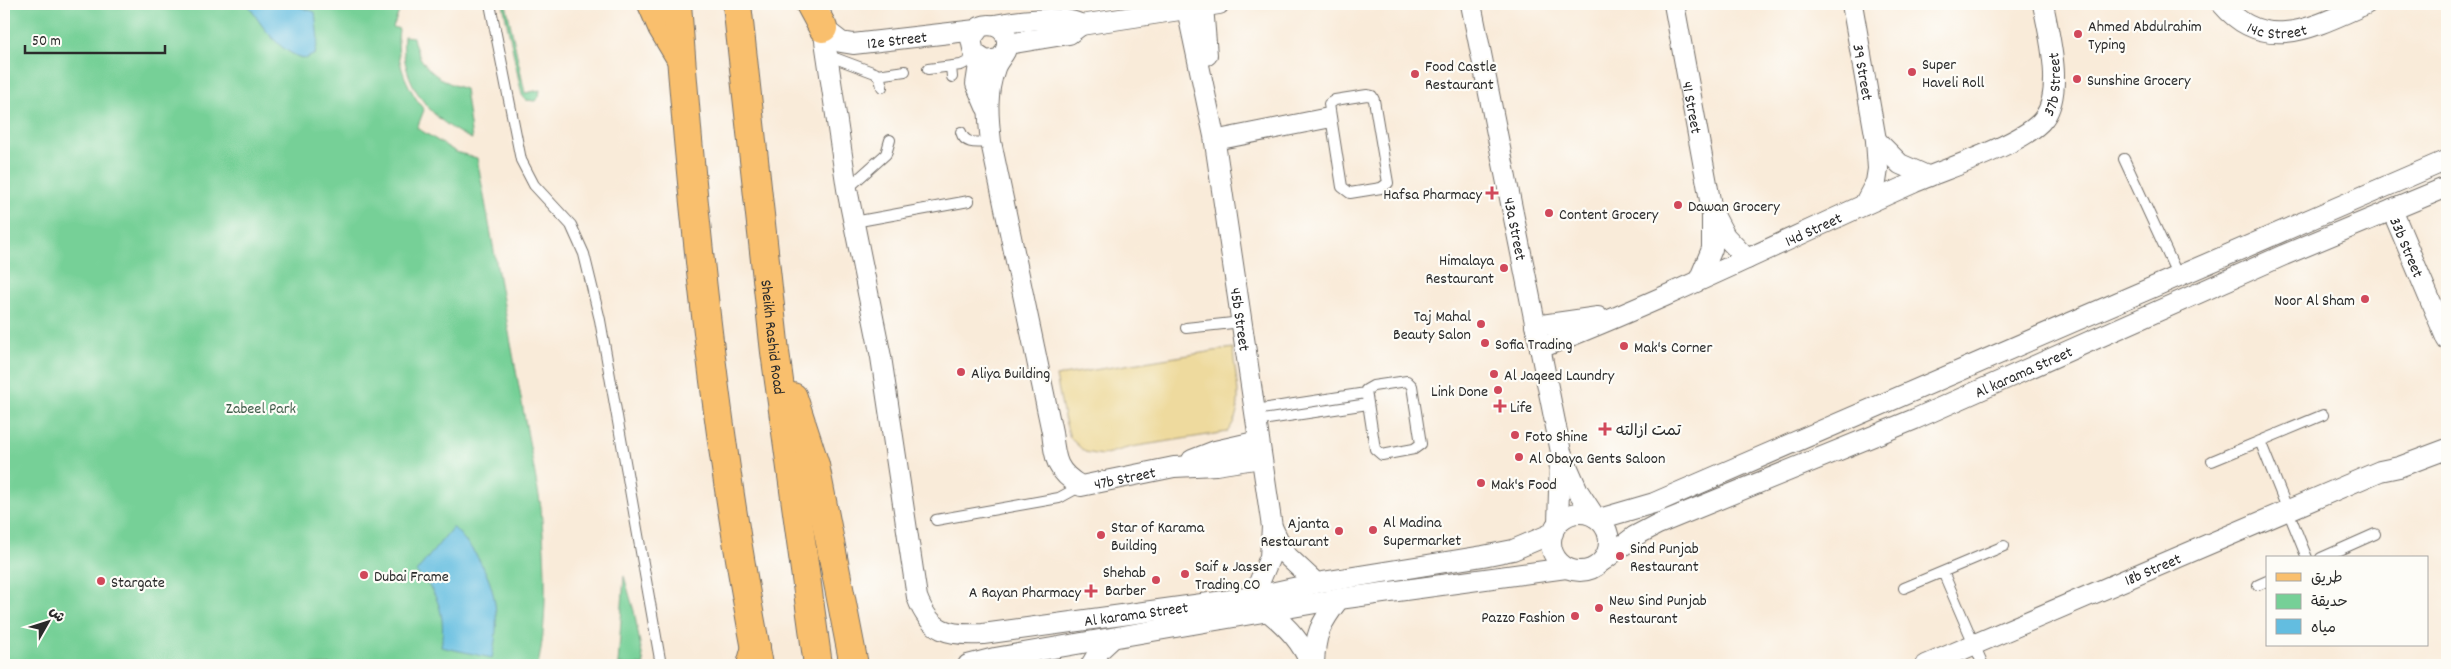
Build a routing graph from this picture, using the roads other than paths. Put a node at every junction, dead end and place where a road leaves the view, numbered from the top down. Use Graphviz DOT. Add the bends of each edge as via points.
graph roads {
  1 [pos="490,4"];
  2 [pos="652,4"];
  3 [pos="677,4"];
  4 [pos="810,4"];
  5 [pos="1471,4"];
  6 [pos="1674,4"];
  7 [pos="1852,4"];
  8 [pos="2044,4"];
  9 [pos="2222,4"];
  10 [pos="2366,4"];
  11 [pos="738,5"];
  12 [pos="1203,6"];
  13 [pos="2345,10"];
  14 [pos="821,16"];
  15 [pos="1081,24"];
  16 [pos="985,28"];
  17 [pos="991,54"];
  18 [pos="827,55"];
  19 [pos="680,57"];
  20 [pos="928,69"];
  21 [pos="905,71"];
  22 [pos="878,75"];
  23 [pos="882,87"];
  24 [pos="1330,117"];
  25 [pos="961,132"];
  26 [pos="890,140"];
  27 [pos="1876,140"];
  28 [pos="1214,141"];
  29 [pos="991,142"];
  30 [pos="2008,143"];
  31 [pos="2124,159"];
  32 [pos="2447,160"];
  33 [pos="1927,176"];
  34 [pos="2447,186"];
  35 [pos="847,189"];
  36 [pos="969,201"];
  37 [pos="1864,205"];
  38 [pos="2392,210"];
  39 [pos="1712,211"];
  40 [pos="854,222"];
  41 [pos="1748,259"];
  42 [pos="2178,276"];
  43 [pos="1699,280"];
  44 [pos="1618,315"];
  45 [pos="1242,322"];
  46 [pos="1535,326"];
  47 [pos="1186,328"];
  48 [pos="2447,340"];
  49 [pos="1540,348"];
  50 [pos="775,352"];
  51 [pos="1367,398"];
  52 [pos="2323,415"];
  53 [pos="1255,416"];
  54 [pos="2447,434"];
  55 [pos="2260,441"];
  56 [pos="2447,449"];
  57 [pos="1260,450"];
  58 [pos="1561,452"];
  59 [pos="2212,461"];
  60 [pos="2380,472"];
  61 [pos="1081,486"];
  62 [pos="2288,510"];
  63 [pos="1597,518"];
  64 [pos="936,520"];
  65 [pos="1272,527"];
  66 [pos="1555,528"];
  67 [pos="2375,534"];
  68 [pos="2004,546"];
  69 [pos="2306,556"];
  70 [pos="2326,556"];
  71 [pos="1604,560"];
  72 [pos="1566,568"];
  73 [pos="1943,572"];
  74 [pos="1316,583"];
  75 [pos="1904,588"];
  76 [pos="1253,597"];
  77 [pos="1340,600"];
  78 [pos="1269,612"];
  79 [pos="1113,638"];
  80 [pos="1974,644"];
  81 [pos="756,659"];
  82 [pos="661,665"];
  83 [pos="818,665"];
  84 [pos="854,665"];
  85 [pos="968,665"];
  86 [pos="1091,665"];
  87 [pos="1313,665"];
  88 [pos="1926,665"];
  89 [pos="1983,665"];
  1 -- 82 [label="lane" via="521,160 534,185 571,225 584,254 600,320"];
  2 -- 19 [label="main road"];
  3 -- 19 [label="main road"];
  4 -- 14 [label="main road"];
  5 -- 46 [label="street, 43a Street"];
  6 -- 39 [label="street, 41 Street"];
  7 -- 27 [label="street, 39 Street"];
  8 -- 30 [label="street, 37b Street" via="2054,84 2052,104 2036,128"];
  9 -- 13 [label="street, 14c Street" via="2246,26 2264,32 2301,30"];
  10 -- 13 [label="street, 14c Street"];
  11 -- 50 [label="main road, Sheikh Rashid Road"];
  12 -- 15 [label="street, 12e Street"];
  12 -- 28 [label="street, 45b Street" via="1209,111"];
  14 -- 16 [label="street, 12e Street" via="841,42 852,44"];
  14 -- 18 [label="street"];
  15 -- 16 [label="street, 12e Street" via="1065,20 1021,21"];
  15 -- 17 [label="street, 12e Street" via="1069,34"];
  16 -- 17 [label="street" via="971,44"];
  16 -- 17 [label="street" via="1004,33"];
  17 -- 20 [label="lane" via="952,72"];
  17 -- 29 [label="street, 47b Street" via="987,109"];
  18 -- 22 [label="lane"];
  18 -- 35 [label="street"];
  19 -- 81 [label="main road" via="707,318"];
  21 -- 22 [label="lane"];
  22 -- 23 [label="lane"];
  24 -- 24 [label="lane" via="1344,190 1353,193 1386,185 1388,180 1374,98 1367,96 1333,101 1329,104"];
  24 -- 28 [label="lane"];
  25 -- 29 [label="lane" via="968,142"];
  26 -- 35 [label="lane" via="886,154"];
  27 -- 33 [label="street" via="1900,164"];
  27 -- 37 [label="street, 39 Street" via="1876,182"];
  28 -- 45 [label="street, 45b Street"];
  29 -- 61 [label="street, 47b Street" via="1054,450 1066,477"];
  30 -- 33 [label="street, 14d Street"];
  31 -- 42 [label="lane"];
  32 -- 42 [label="street, Al karama Street"];
  33 -- 37 [label="street, 14d Street"];
  34 -- 38 [label="street, Al karama Street"];
  35 -- 40 [label="street"];
  36 -- 40 [label="lane"];
  37 -- 41 [label="street, 14d Street"];
  38 -- 48 [label="street, 33b Street"];
  38 -- 71 [label="street, Al karama Street" via="1915,418 1658,524 1635,536"];
  39 -- 41 [label="street, 41 Street" via="1725,236"];
  39 -- 43 [label="street, 41 Street" via="1712,248"];
  40 -- 76 [label="street, Al karama Street" via="881,357 917,597 927,618 946,633 983,634"];
  41 -- 43 [label="street, 14d Street"];
  42 -- 63 [label="street, Al karama Street" via="1654,503"];
  43 -- 44 [label="street, 14d Street"];
  44 -- 46 [label="street, 14d Street"];
  44 -- 49 [label="street, 14d Street"];
  45 -- 47 [label="lane"];
  45 -- 53 [label="street, 45b Street"];
  46 -- 49 [label="street, 43a Street"];
  49 -- 58 [label="street, 43a Street"];
  50 -- 83 [label="main road, Sheikh Rashid Road"];
  50 -- 84 [label="main road" via="815,465"];
  51 -- 51 [label="lane" via="1375,449 1379,453 1419,447 1411,384 1407,381 1373,386 1368,388"];
  51 -- 53 [label="lane"];
  52 -- 55 [label="lane"];
  53 -- 57 [label="street, 45b Street"];
  54 -- 60 [label="street, 18b Street" via="2401,457"];
  55 -- 59 [label="lane"];
  55 -- 62 [label="lane"];
  56 -- 60 [label="street, 18b Street"];
  57 -- 61 [label="street, 47b Street" via="1215,451 1174,467"];
  57 -- 65 [label="street, 45b Street"];
  58 -- 63 [label="street, 43a Street" via="1578,490"];
  58 -- 66 [label="street, 43a Street"];
  60 -- 62 [label="street, 18b Street"];
  61 -- 64 [label="lane" via="1059,498"];
  62 -- 69 [label="lane"];
  62 -- 80 [label="street, 18b Street"];
  63 -- 66 [label="street" via="1575,513"];
  63 -- 71 [label="street" via="1610,543"];
  65 -- 74 [label="street, 45b Street" via="1285,554"];
  65 -- 76 [label="street, 45b Street" via="1270,556"];
  66 -- 72 [label="street" via="1551,543 1553,553"];
  66 -- 74 [label="street, Al karama Street" via="1513,550"];
  67 -- 70 [label="lane"];
  68 -- 73 [label="lane"];
  71 -- 72 [label="street" via="1590,570"];
  72 -- 77 [label="street, Al karama Street"];
  73 -- 75 [label="lane"];
  73 -- 80 [label="lane"];
  74 -- 76 [label="street, Al karama Street"];
  77 -- 78 [label="street, Al karama Street"];
  77 -- 87 [label="street" via="1315,638"];
  78 -- 79 [label="street, Al karama Street"];
  78 -- 87 [label="street" via="1294,635"];
  79 -- 85 [label="street, Al karama Street"];
  79 -- 86 [label="street"];
  80 -- 88 [label="street, 18b Street"];
  80 -- 89 [label="lane"];
}
